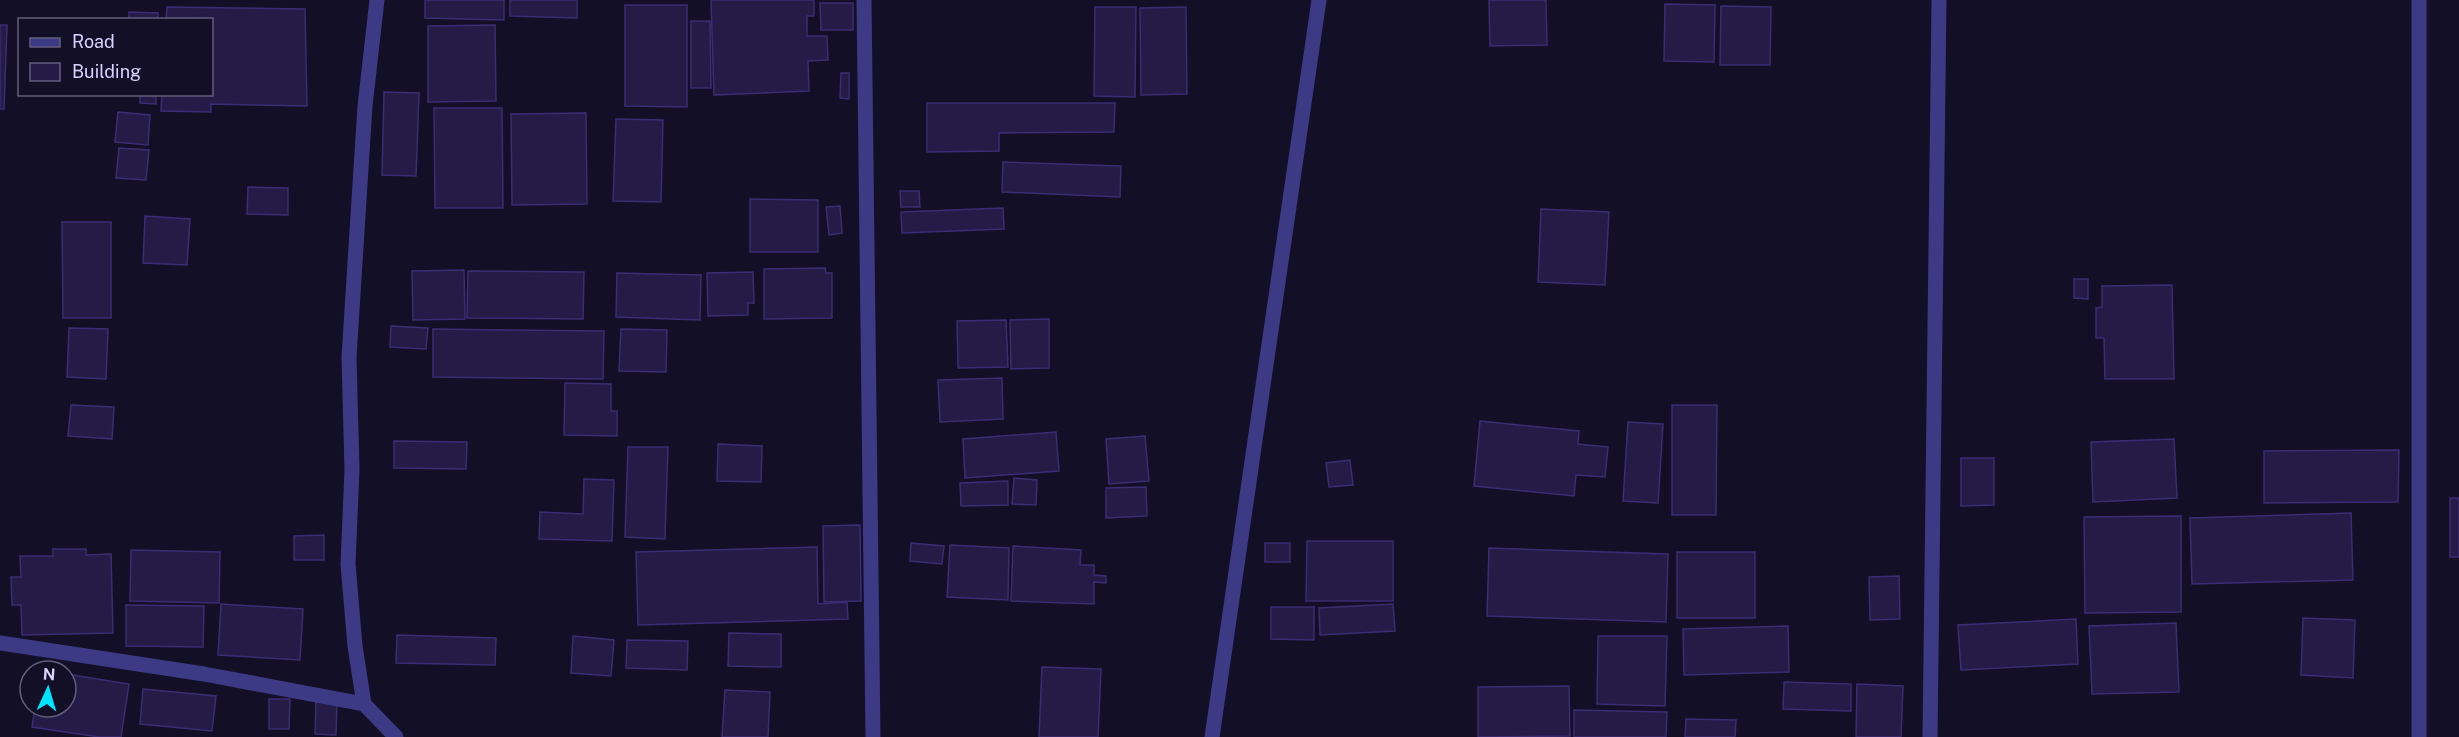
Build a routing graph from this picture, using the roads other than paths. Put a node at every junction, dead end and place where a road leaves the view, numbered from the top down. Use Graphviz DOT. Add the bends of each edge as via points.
graph roads {
  1 [pos="377,0"];
  2 [pos="864,0"];
  3 [pos="1319,0"];
  4 [pos="1939,0"];
  5 [pos="2419,0"];
  6 [pos="0,642"];
  7 [pos="364,704"];
  8 [pos="396,737"];
  9 [pos="873,737"];
  10 [pos="1212,737"];
  11 [pos="1930,737"];
  12 [pos="2419,737"];
  1 -- 7 [label="street" via="365,106 349,357 352,470 348,564"];
  2 -- 9 [label="street"];
  3 -- 10 [label="street"];
  4 -- 11 [label="street"];
  5 -- 12 [label="street"];
  6 -- 7 [label="street"];
  7 -- 8 [label="street"];
}
